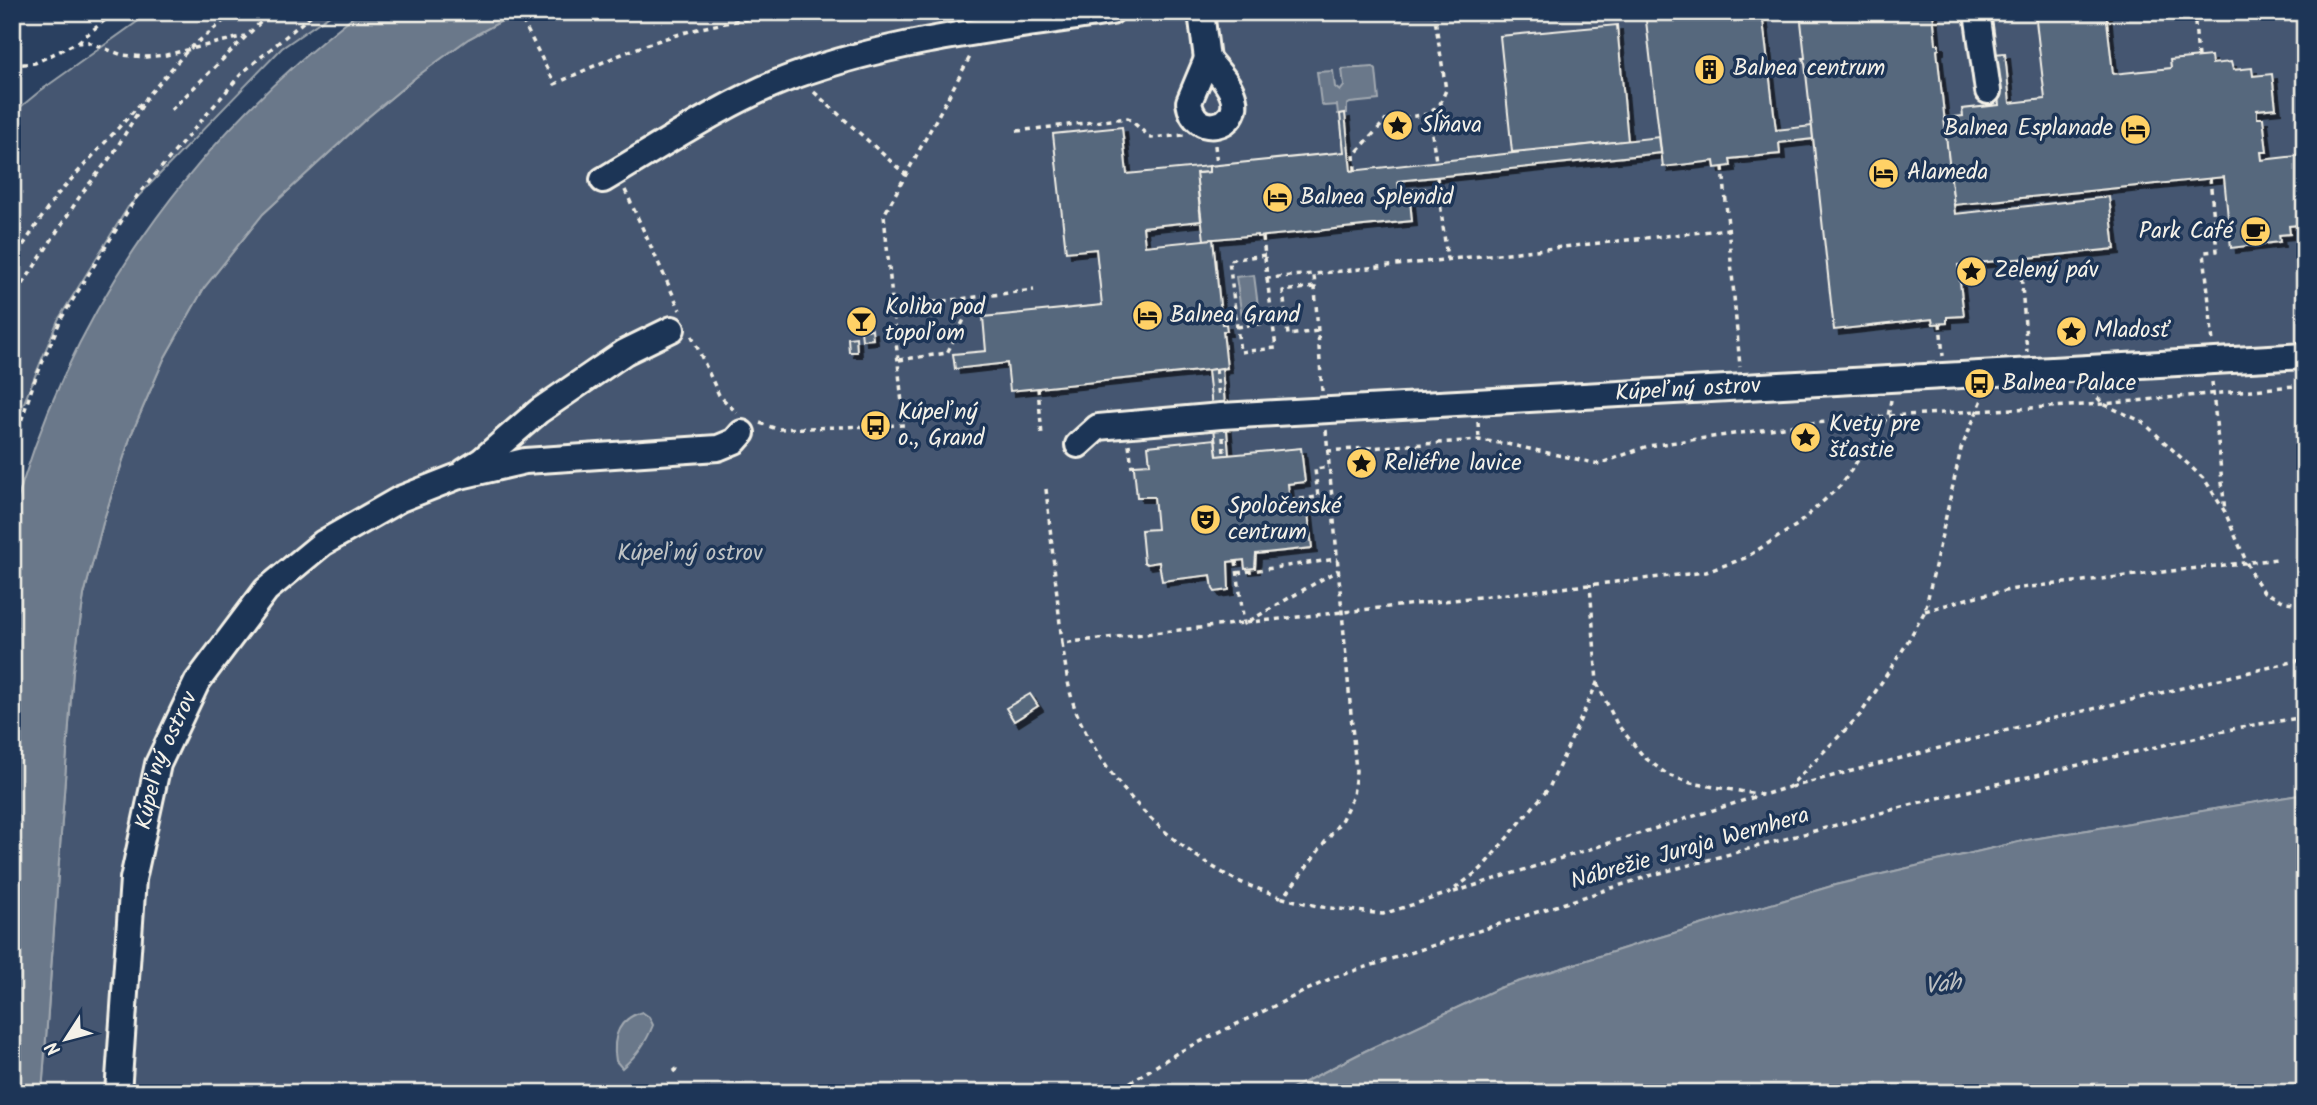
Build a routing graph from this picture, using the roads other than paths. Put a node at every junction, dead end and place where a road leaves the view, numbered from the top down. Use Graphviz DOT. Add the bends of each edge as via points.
graph roads {
  1 [pos="1111,12"];
  2 [pos="1201,12"];
  3 [pos="1978,12"];
  4 [pos="1207,59"];
  5 [pos="1988,91"];
  6 [pos="611,180"];
  7 [pos="682,326"];
  8 [pos="2305,356"];
  9 [pos="746,424"];
  10 [pos="1078,445"];
  11 [pos="456,477"];
  12 [pos="118,1093"];
  1 -- 6 [label="street" via="969,34 855,57 792,76 720,111"];
  2 -- 4 [label="street"];
  3 -- 5 [label="street"];
  7 -- 11 [label="street" via="625,352"];
  8 -- 10 [label="street, Kúpeľný ostrov" via="1221,416 1098,427"];
  9 -- 11 [label="street, Kúpeľný ostrov" via="734,441 718,448 525,461"];
  11 -- 12 [label="street, Kúpeľný ostrov" via="400,499 323,543 266,590 197,682 158,764 133,879"];
}
